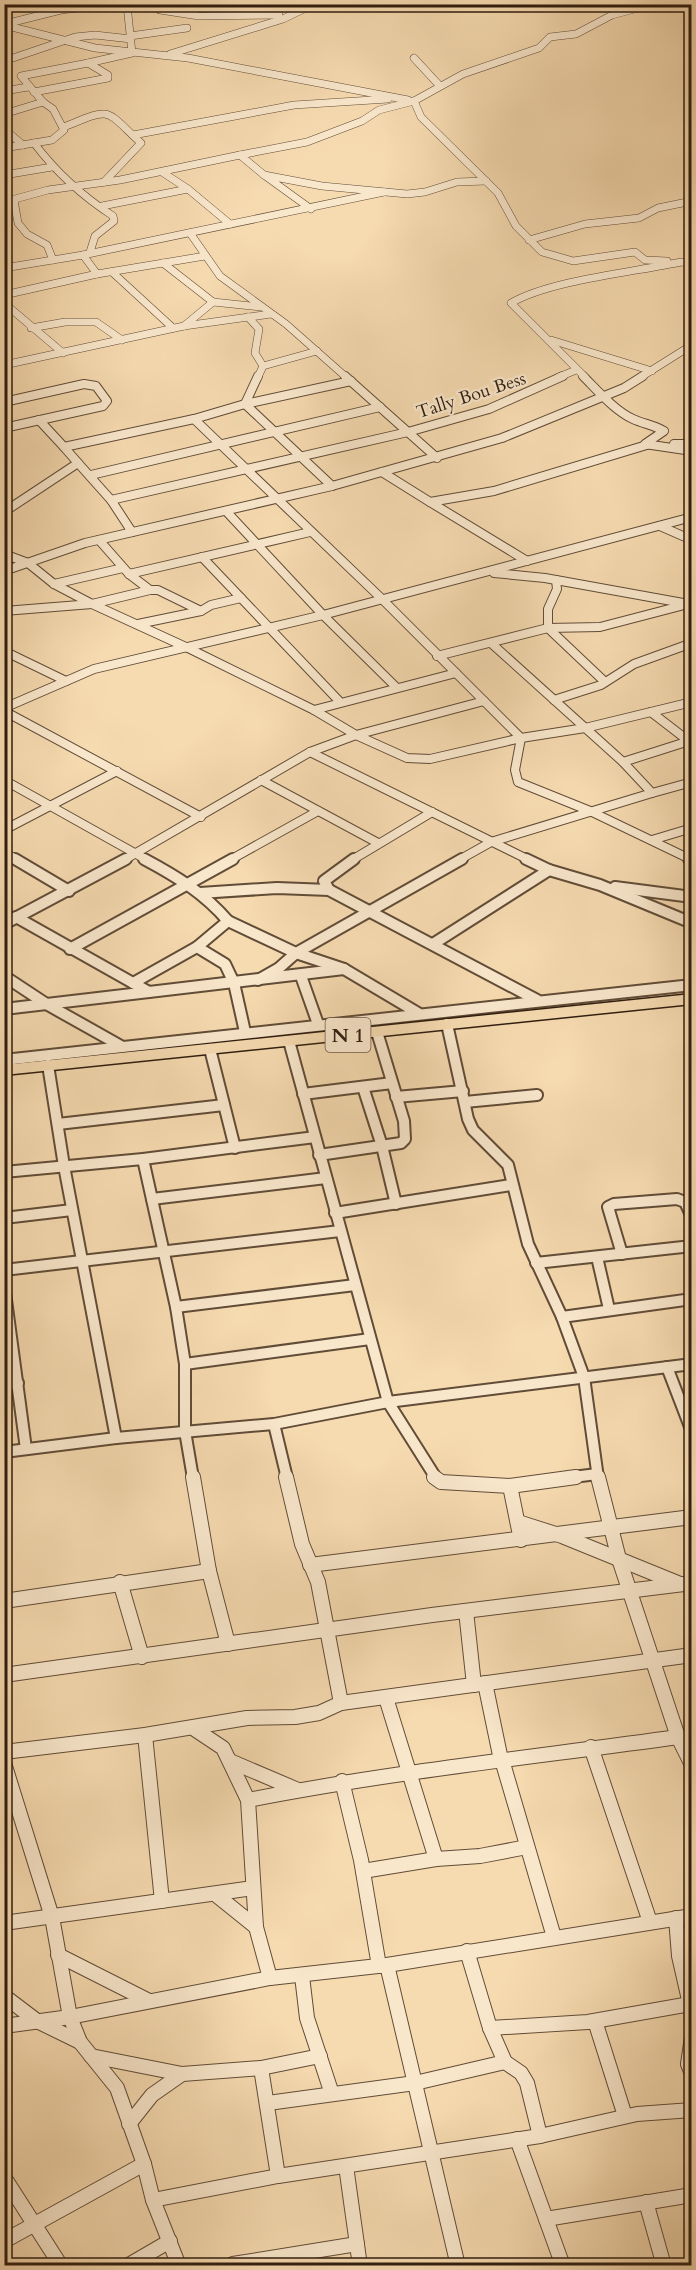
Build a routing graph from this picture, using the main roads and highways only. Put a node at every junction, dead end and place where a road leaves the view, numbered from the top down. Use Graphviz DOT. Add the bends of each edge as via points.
graph roads {
  1 [pos="692,999"];
  2 [pos="4,1070"];
  1 -- 2 [label="highway, N 1"];
}
